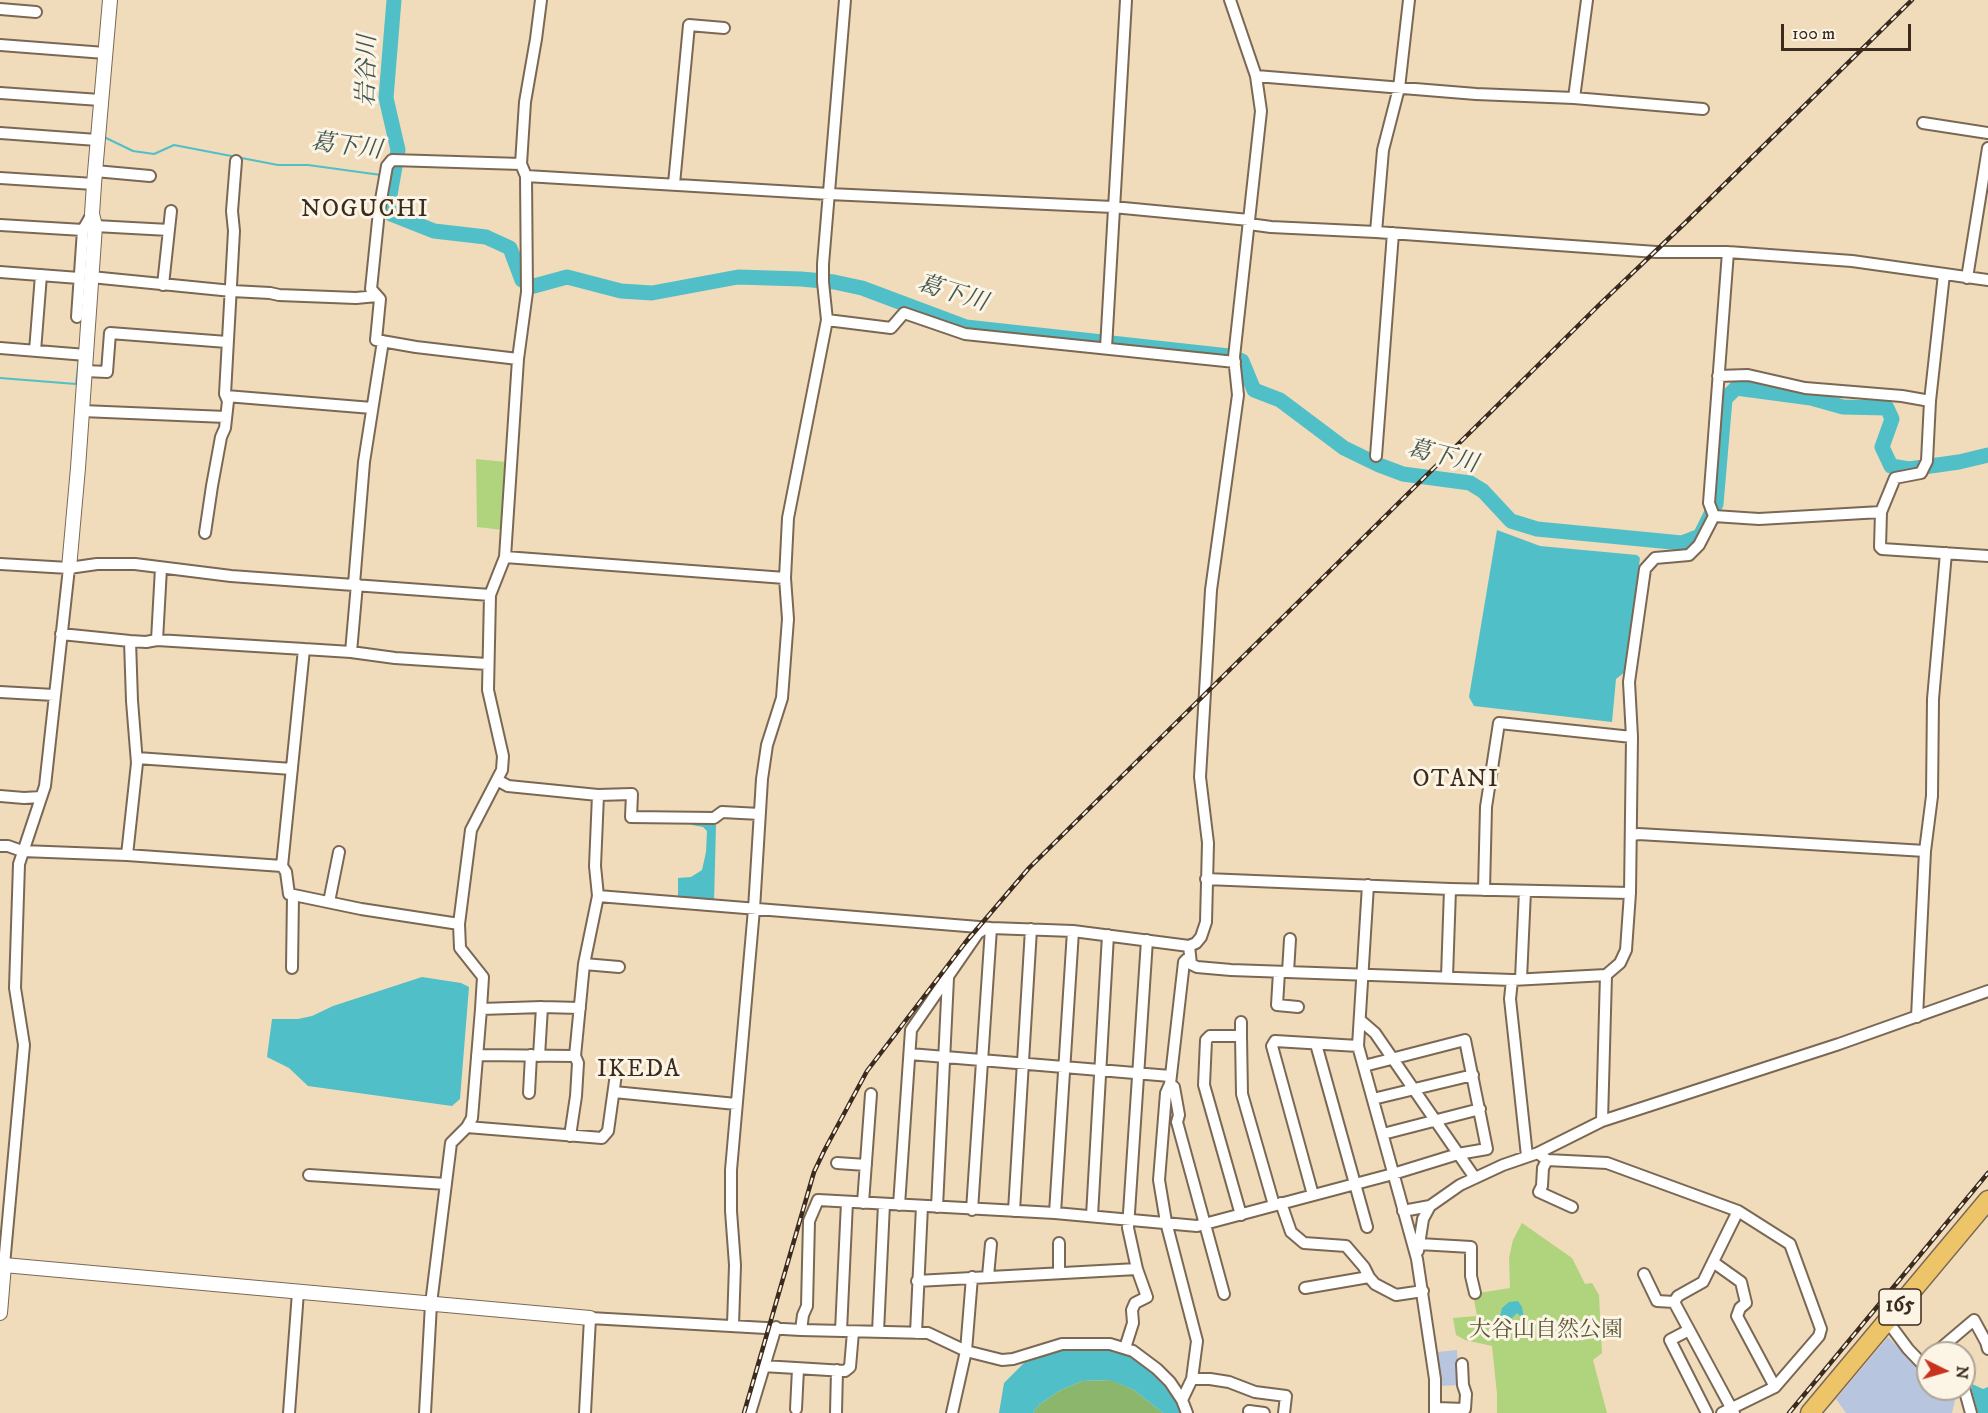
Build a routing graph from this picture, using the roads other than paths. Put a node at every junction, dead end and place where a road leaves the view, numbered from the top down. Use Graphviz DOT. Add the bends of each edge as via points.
graph roads {
  1 [pos="110,0"];
  2 [pos="541,0"];
  3 [pos="845,0"];
  4 [pos="1126,0"];
  5 [pos="1230,0"];
  6 [pos="1409,0"];
  7 [pos="1587,0"];
  8 [pos="0,9"];
  9 [pos="36,12"];
  10 [pos="724,28"];
  11 [pos="0,45"];
  12 [pos="105,53"];
  13 [pos="1256,76"];
  14 [pos="1399,88"];
  15 [pos="0,93"];
  16 [pos="1574,98"];
  17 [pos="100,100"];
  18 [pos="1703,109"];
  19 [pos="1923,123"];
  20 [pos="0,133"];
  21 [pos="1988,133"];
  22 [pos="97,140"];
  23 [pos="1988,148"];
  24 [pos="236,162"];
  25 [pos="521,164"];
  26 [pos="150,176"];
  27 [pos="526,176"];
  28 [pos="0,178"];
  29 [pos="94,178"];
  30 [pos="674,184"];
  31 [pos="829,194"];
  32 [pos="1113,207"];
  33 [pos="171,211"];
  34 [pos="1249,222"];
  35 [pos="90,223"];
  36 [pos="0,225"];
  37 [pos="169,230"];
  38 [pos="1376,232"];
  39 [pos="1393,233"];
  40 [pos="1728,252"];
  41 [pos="0,272"];
  42 [pos="1944,274"];
  43 [pos="41,275"];
  44 [pos="85,278"];
  45 [pos="1967,278"];
  46 [pos="1988,280"];
  47 [pos="163,285"];
  48 [pos="232,291"];
  49 [pos="376,296"];
  50 [pos="77,317"];
  51 [pos="826,320"];
  52 [pos="383,341"];
  53 [pos="227,342"];
  54 [pos="0,348"];
  55 [pos="1106,348"];
  56 [pos="35,351"];
  57 [pos="86,355"];
  58 [pos="518,359"];
  59 [pos="1235,362"];
  60 [pos="85,371"];
  61 [pos="1718,376"];
  62 [pos="226,396"];
  63 [pos="1930,401"];
  64 [pos="372,408"];
  65 [pos="82,411"];
  66 [pos="226,417"];
  67 [pos="1376,456"];
  68 [pos="1881,512"];
  69 [pos="1714,516"];
  70 [pos="205,533"];
  71 [pos="1946,553"];
  72 [pos="1988,556"];
  73 [pos="505,557"];
  74 [pos="0,564"];
  75 [pos="69,568"];
  76 [pos="161,568"];
  77 [pos="784,578"];
  78 [pos="355,584"];
  79 [pos="490,595"];
  80 [pos="61,634"];
  81 [pos="157,640"];
  82 [pos="130,641"];
  83 [pos="304,649"];
  84 [pos="351,652"];
  85 [pos="488,664"];
  86 [pos="0,692"];
  87 [pos="54,695"];
  88 [pos="1632,737"];
  89 [pos="136,758"];
  90 [pos="292,769"];
  91 [pos="497,780"];
  92 [pos="598,795"];
  93 [pos="0,796"];
  94 [pos="41,797"];
  95 [pos="760,814"];
  96 [pos="1631,836"];
  97 [pos="0,846"];
  98 [pos="1925,851"];
  99 [pos="22,852"];
  100 [pos="339,852"];
  101 [pos="127,855"];
  102 [pos="282,866"];
  103 [pos="1206,879"];
  104 [pos="1368,885"];
  105 [pos="1450,889"];
  106 [pos="1484,890"];
  107 [pos="1525,891"];
  108 [pos="1630,893"];
  109 [pos="293,895"];
  110 [pos="598,896"];
  111 [pos="329,902"];
  112 [pos="754,909"];
  113 [pos="459,924"];
  114 [pos="989,928"];
  115 [pos="1031,929"];
  116 [pos="1073,931"];
  117 [pos="1108,935"];
  118 [pos="1290,939"];
  119 [pos="1147,940"];
  120 [pos="1189,952"];
  121 [pos="584,964"];
  122 [pos="619,967"];
  123 [pos="292,968"];
  124 [pos="1284,972"];
  125 [pos="1363,975"];
  126 [pos="1606,975"];
  127 [pos="1447,977"];
  128 [pos="948,978"];
  129 [pos="1517,979"];
  130 [pos="1988,991"];
  131 [pos="542,1006"];
  132 [pos="1298,1007"];
  133 [pos="580,1008"];
  134 [pos="481,1009"];
  135 [pos="1917,1017"];
  136 [pos="1360,1020"];
  137 [pos="1241,1022"];
  138 [pos="1241,1036"];
  139 [pos="1316,1044"];
  140 [pos="1358,1046"];
  141 [pos="477,1054"];
  142 [pos="910,1054"];
  143 [pos="535,1055"];
  144 [pos="575,1056"];
  145 [pos="944,1058"];
  146 [pos="1393,1058"];
  147 [pos="982,1061"];
  148 [pos="1023,1064"];
  149 [pos="1065,1066"];
  150 [pos="1364,1066"];
  151 [pos="1100,1069"];
  152 [pos="1138,1073"];
  153 [pos="616,1074"];
  154 [pos="1473,1075"];
  155 [pos="1170,1080"];
  156 [pos="1416,1089"];
  157 [pos="529,1092"];
  158 [pos="614,1092"];
  159 [pos="871,1094"];
  160 [pos="1373,1099"];
  161 [pos="736,1104"];
  162 [pos="1480,1109"];
  163 [pos="1437,1121"];
  164 [pos="1602,1121"];
  165 [pos="467,1127"];
  166 [pos="1383,1134"];
  167 [pos="570,1136"];
  168 [pos="1458,1154"];
  169 [pos="1533,1155"];
  170 [pos="1547,1160"];
  171 [pos="837,1163"];
  172 [pos="866,1165"];
  173 [pos="1393,1173"];
  174 [pos="309,1175"];
  175 [pos="1475,1178"];
  176 [pos="446,1184"];
  177 [pos="1354,1184"];
  178 [pos="1313,1195"];
  179 [pos="1988,1200"];
  180 [pos="847,1202"];
  181 [pos="863,1203"];
  182 [pos="884,1204"];
  183 [pos="1277,1204"];
  184 [pos="899,1205"];
  185 [pos="922,1206"];
  186 [pos="1431,1206"];
  187 [pos="936,1207"];
  188 [pos="1572,1207"];
  189 [pos="972,1210"];
  190 [pos="1014,1211"];
  191 [pos="1403,1211"];
  192 [pos="1738,1211"];
  193 [pos="1055,1213"];
  194 [pos="1241,1215"];
  195 [pos="1092,1216"];
  196 [pos="1128,1218"];
  197 [pos="1166,1222"];
  198 [pos="1205,1224"];
  199 [pos="1367,1227"];
  200 [pos="1059,1243"];
  201 [pos="991,1244"];
  202 [pos="1419,1244"];
  203 [pos="1417,1259"];
  204 [pos="1713,1262"];
  205 [pos="4,1265"];
  206 [pos="1137,1269"];
  207 [pos="1059,1272"];
  208 [pos="1644,1274"];
  209 [pos="988,1276"];
  210 [pos="972,1277"];
  211 [pos="1369,1277"];
  212 [pos="918,1281"];
  213 [pos="1305,1288"];
  214 [pos="1423,1291"];
  215 [pos="298,1292"];
  216 [pos="1475,1293"];
  217 [pos="1224,1294"];
  218 [pos="1674,1302"];
  219 [pos="431,1304"];
  220 [pos="0,1313"];
  221 [pos="590,1318"];
  222 [pos="1888,1322"];
  223 [pos="733,1325"];
  224 [pos="776,1327"];
  225 [pos="801,1330"];
  226 [pos="1689,1330"];
  227 [pos="847,1331"];
  228 [pos="878,1332"];
  229 [pos="916,1332"];
  230 [pos="1949,1341"];
  231 [pos="1125,1348"];
  232 [pos="1988,1350"];
  233 [pos="966,1351"];
  234 [pos="1916,1356"];
  235 [pos="1462,1364"];
  236 [pos="763,1366"];
  237 [pos="798,1369"];
  238 [pos="837,1370"];
  239 [pos="1192,1379"];
  240 [pos="1775,1387"];
  241 [pos="1182,1400"];
  242 [pos="796,1409"];
  243 [pos="1435,1410"];
  244 [pos="1465,1411"];
  245 [pos="1729,1411"];
  246 [pos="1249,1412"];
  247 [pos="289,1413"];
  248 [pos="425,1413"];
  249 [pos="585,1413"];
  250 [pos="750,1413"];
  251 [pos="836,1413"];
  252 [pos="952,1413"];
  253 [pos="1187,1413"];
  254 [pos="1264,1413"];
  255 [pos="1284,1413"];
  256 [pos="1707,1413"];
  257 [pos="1810,1413"];
  1 -- 12 [label="street"];
  2 -- 25 [label="street" via="525,102"];
  3 -- 31 [label="street"];
  4 -- 32 [label="street"];
  5 -- 13 [label="street"];
  6 -- 14 [label="street"];
  7 -- 16 [label="street"];
  8 -- 9 [label="street"];
  10 -- 30 [label="street" via="689,25"];
  11 -- 12 [label="street"];
  12 -- 17 [label="street"];
  13 -- 14 [label="street"];
  13 -- 34 [label="street" via="1261,111"];
  14 -- 16 [label="street"];
  14 -- 38 [label="street" via="1383,150"];
  15 -- 17 [label="street"];
  16 -- 18 [label="street"];
  17 -- 22 [label="street"];
  19 -- 21 [label="street"];
  20 -- 22 [label="street"];
  22 -- 29 [label="street"];
  23 -- 45 [label="street"];
  24 -- 48 [label="street"];
  25 -- 27 [label="street"];
  25 -- 49 [label="street" via="392,160 387,166 379,211 371,289"];
  26 -- 29 [label="street"];
  27 -- 30 [label="street"];
  27 -- 58 [label="street" via="527,292"];
  28 -- 29 [label="street"];
  29 -- 35 [label="street"];
  30 -- 31 [label="street"];
  31 -- 32 [label="street"];
  31 -- 51 [label="street" via="823,264"];
  32 -- 34 [label="street"];
  32 -- 55 [label="street"];
  33 -- 37 [label="street"];
  34 -- 38 [label="street" via="1271,227"];
  34 -- 59 [label="street"];
  35 -- 36 [label="street"];
  35 -- 37 [label="street"];
  35 -- 44 [label="street"];
  37 -- 47 [label="street"];
  38 -- 39 [label="street"];
  39 -- 40 [label="street" via="1656,252"];
  39 -- 67 [label="street"];
  40 -- 42 [label="street" via="1852,261"];
  40 -- 61 [label="street"];
  41 -- 43 [label="street"];
  42 -- 45 [label="street"];
  42 -- 63 [label="street"];
  43 -- 44 [label="street"];
  43 -- 56 [label="street"];
  44 -- 47 [label="street"];
  44 -- 50 [label="street"];
  44 -- 57 [label="street"];
  45 -- 46 [label="street"];
  47 -- 48 [label="street"];
  48 -- 49 [label="street"];
  48 -- 53 [label="street"];
  49 -- 52 [label="street" via="380,299 376,340"];
  51 -- 55 [label="street" via="891,328 904,313 965,334"];
  51 -- 77 [label="street" via="788,518"];
  52 -- 58 [label="street"];
  52 -- 64 [label="street"];
  53 -- 60 [label="street" via="110,333 107,372"];
  53 -- 62 [label="street"];
  54 -- 56 [label="street"];
  55 -- 59 [label="street"];
  56 -- 57 [label="street"];
  57 -- 60 [label="street"];
  58 -- 73 [label="street"];
  59 -- 103 [label="street" via="1238,395 1211,590 1200,777 1208,843"];
  60 -- 65 [label="street"];
  61 -- 63 [label="street" via="1748,375 1805,388"];
  61 -- 69 [label="street" via="1709,503"];
  62 -- 64 [label="street"];
  62 -- 66 [label="street"];
  63 -- 68 [label="street" via="1927,461 1921,473 1895,478"];
  64 -- 78 [label="street"];
  65 -- 66 [label="street"];
  65 -- 75 [label="street"];
  66 -- 70 [label="street"];
  68 -- 69 [label="street" via="1759,519"];
  68 -- 71 [label="street" via="1882,549"];
  69 -- 88 [label="street" via="1699,545 1689,555 1655,558 1646,569 1629,682"];
  71 -- 72 [label="street"];
  71 -- 98 [label="street" via="1932,699 1932,796"];
  73 -- 77 [label="street"];
  73 -- 79 [label="street"];
  74 -- 75 [label="street"];
  75 -- 76 [label="street" via="97,564"];
  75 -- 80 [label="street"];
  76 -- 78 [label="street"];
  76 -- 81 [label="street"];
  77 -- 95 [label="street" via="788,619 782,698 767,745"];
  78 -- 79 [label="street"];
  78 -- 84 [label="street"];
  79 -- 85 [label="street"];
  80 -- 82 [label="street"];
  80 -- 87 [label="street"];
  81 -- 82 [label="street"];
  81 -- 83 [label="street"];
  82 -- 89 [label="street"];
  83 -- 84 [label="street"];
  83 -- 90 [label="street"];
  84 -- 85 [label="street"];
  85 -- 91 [label="street" via="488,690 503,756"];
  86 -- 87 [label="street"];
  87 -- 94 [label="street"];
  88 -- 96 [label="street"];
  88 -- 106 [label="street" via="1499,723 1486,807"];
  89 -- 90 [label="street"];
  89 -- 101 [label="street"];
  90 -- 102 [label="street"];
  91 -- 92 [label="street" via="508,786"];
  91 -- 113 [label="street" via="471,830"];
  92 -- 95 [label="street" via="632,794 631,817"];
  92 -- 110 [label="street"];
  93 -- 94 [label="street"];
  94 -- 99 [label="street"];
  95 -- 112 [label="street"];
  96 -- 98 [label="street"];
  96 -- 108 [label="street"];
  97 -- 99 [label="street"];
  98 -- 135 [label="street"];
  99 -- 101 [label="street"];
  99 -- 205 [label="street" via="15,988 24,1045"];
  100 -- 111 [label="street"];
  101 -- 102 [label="street"];
  102 -- 109 [label="street" via="289,894"];
  103 -- 104 [label="street"];
  103 -- 120 [label="street" via="1206,922 1201,937"];
  104 -- 105 [label="street"];
  104 -- 125 [label="street"];
  105 -- 106 [label="street"];
  105 -- 127 [label="street"];
  106 -- 107 [label="street"];
  107 -- 108 [label="street"];
  107 -- 129 [label="street"];
  108 -- 126 [label="street" via="1626,950 1620,963"];
  109 -- 111 [label="street"];
  109 -- 123 [label="street"];
  110 -- 112 [label="street"];
  110 -- 121 [label="street"];
  111 -- 113 [label="street"];
  112 -- 114 [label="street"];
  112 -- 161 [label="street"];
  113 -- 134 [label="street" via="460,948 483,977"];
  114 -- 115 [label="street"];
  114 -- 128 [label="street" via="978,933"];
  114 -- 147 [label="street"];
  115 -- 116 [label="street"];
  115 -- 148 [label="street"];
  116 -- 117 [label="street"];
  116 -- 149 [label="street"];
  117 -- 119 [label="street"];
  117 -- 151 [label="street"];
  118 -- 124 [label="street"];
  119 -- 120 [label="street"];
  119 -- 152 [label="street"];
  120 -- 124 [label="street" via="1191,964 1197,967"];
  120 -- 155 [label="street" via="1184,962"];
  121 -- 122 [label="street"];
  121 -- 133 [label="street"];
  124 -- 125 [label="street"];
  124 -- 132 [label="street" via="1277,1005"];
  125 -- 127 [label="street"];
  125 -- 136 [label="street"];
  126 -- 129 [label="street"];
  126 -- 164 [label="street"];
  127 -- 129 [label="street"];
  128 -- 142 [label="street" via="911,1030"];
  128 -- 145 [label="street"];
  129 -- 169 [label="street" via="1510,999"];
  130 -- 135 [label="street"];
  131 -- 133 [label="street"];
  131 -- 134 [label="street"];
  131 -- 143 [label="street"];
  133 -- 144 [label="street"];
  134 -- 141 [label="street"];
  135 -- 164 [label="street"];
  136 -- 140 [label="street"];
  136 -- 146 [label="street" via="1376,1033"];
  137 -- 138 [label="street"];
  138 -- 183 [label="street" via="1242,1094"];
  138 -- 194 [label="street" via="1210,1036 1206,1040 1204,1085"];
  139 -- 140 [label="street"];
  139 -- 177 [label="street"];
  139 -- 178 [label="street" via="1275,1041 1272,1046"];
  140 -- 150 [label="street"];
  141 -- 143 [label="street"];
  141 -- 165 [label="street" via="472,1118"];
  142 -- 145 [label="street"];
  142 -- 184 [label="street"];
  143 -- 144 [label="street"];
  143 -- 157 [label="street"];
  144 -- 167 [label="street" via="578,1063"];
  145 -- 147 [label="street"];
  145 -- 187 [label="street"];
  146 -- 150 [label="street"];
  146 -- 154 [label="street" via="1465,1040"];
  146 -- 156 [label="street"];
  147 -- 148 [label="street"];
  147 -- 189 [label="street"];
  148 -- 149 [label="street"];
  148 -- 190 [label="street"];
  149 -- 151 [label="street"];
  149 -- 193 [label="street"];
  150 -- 160 [label="street"];
  151 -- 152 [label="street"];
  151 -- 195 [label="street"];
  152 -- 155 [label="street"];
  152 -- 196 [label="street"];
  153 -- 158 [label="street"];
  154 -- 156 [label="street"];
  154 -- 162 [label="street"];
  155 -- 197 [label="street" via="1158,1180"];
  155 -- 198 [label="street" via="1179,1115 1177,1122"];
  156 -- 160 [label="street"];
  156 -- 163 [label="street"];
  158 -- 161 [label="street"];
  158 -- 167 [label="street" via="608,1131 602,1138"];
  159 -- 172 [label="street"];
  160 -- 166 [label="street"];
  161 -- 223 [label="street" via="731,1170"];
  162 -- 163 [label="street"];
  162 -- 168 [label="street" via="1487,1149"];
  163 -- 166 [label="street"];
  163 -- 168 [label="street"];
  164 -- 169 [label="street"];
  165 -- 167 [label="street"];
  165 -- 176 [label="street" via="451,1143"];
  166 -- 173 [label="street"];
  168 -- 173 [label="street"];
  168 -- 175 [label="street"];
  169 -- 170 [label="street"];
  169 -- 175 [label="street"];
  170 -- 188 [label="street" via="1539,1192"];
  170 -- 192 [label="street" via="1607,1163"];
  171 -- 172 [label="street"];
  172 -- 181 [label="street"];
  173 -- 177 [label="street"];
  173 -- 191 [label="street"];
  174 -- 176 [label="street"];
  175 -- 186 [label="street"];
  176 -- 219 [label="street"];
  177 -- 178 [label="street"];
  177 -- 199 [label="street"];
  178 -- 183 [label="street"];
  179 -- 222 [label="highway, 165"];
  180 -- 181 [label="street"];
  180 -- 225 [label="street" via="818,1200 809,1221 807,1306"];
  180 -- 227 [label="street"];
  181 -- 182 [label="street"];
  182 -- 184 [label="street"];
  182 -- 228 [label="street"];
  183 -- 194 [label="street"];
  183 -- 211 [label="street" via="1291,1232 1304,1243 1346,1246"];
  184 -- 185 [label="street"];
  185 -- 187 [label="street"];
  185 -- 212 [label="street"];
  186 -- 191 [label="street"];
  186 -- 202 [label="street" via="1423,1219"];
  187 -- 189 [label="street"];
  189 -- 190 [label="street"];
  190 -- 193 [label="street"];
  191 -- 203 [label="street"];
  192 -- 204 [label="street"];
  192 -- 240 [label="street" via="1790,1244 1821,1329"];
  193 -- 195 [label="street"];
  194 -- 198 [label="street"];
  195 -- 196 [label="street"];
  196 -- 197 [label="street"];
  196 -- 206 [label="street"];
  197 -- 198 [label="street"];
  197 -- 239 [label="street" via="1197,1341"];
  198 -- 217 [label="street"];
  200 -- 207 [label="street"];
  201 -- 209 [label="street"];
  202 -- 203 [label="street"];
  202 -- 216 [label="street" via="1471,1247"];
  203 -- 214 [label="street"];
  204 -- 218 [label="street" via="1703,1282"];
  204 -- 240 [label="street" via="1741,1282 1746,1303 1737,1316"];
  205 -- 215 [label="street"];
  205 -- 220 [label="street"];
  206 -- 207 [label="street"];
  206 -- 231 [label="street" via="1147,1297 1135,1303"];
  207 -- 209 [label="street"];
  208 -- 218 [label="street" via="1657,1301"];
  209 -- 210 [label="street"];
  210 -- 212 [label="street"];
  210 -- 233 [label="street"];
  211 -- 213 [label="street"];
  211 -- 214 [label="street" via="1396,1295"];
  212 -- 229 [label="street"];
  214 -- 243 [label="street" via="1435,1379"];
  215 -- 219 [label="street"];
  215 -- 247 [label="street"];
  218 -- 226 [label="street"];
  219 -- 221 [label="street"];
  219 -- 248 [label="street"];
  221 -- 223 [label="street"];
  221 -- 249 [label="street"];
  222 -- 234 [label="street"];
  222 -- 257 [label="highway, 165"];
  223 -- 224 [label="street"];
  224 -- 225 [label="street"];
  224 -- 236 [label="street"];
  225 -- 227 [label="street"];
  226 -- 245 [label="street"];
  226 -- 256 [label="street" via="1670,1340"];
  227 -- 228 [label="street"];
  227 -- 238 [label="street" via="850,1367"];
  228 -- 229 [label="street"];
  229 -- 233 [label="street"];
  230 -- 232 [label="street" via="1974,1320"];
  231 -- 233 [label="street" via="1100,1343 1062,1344 1002,1360"];
  231 -- 241 [label="street" via="1157,1369"];
  233 -- 252 [label="street"];
  235 -- 244 [label="street" via="1462,1385 1467,1394"];
  236 -- 237 [label="street"];
  236 -- 250 [label="street"];
  237 -- 238 [label="street"];
  237 -- 242 [label="street"];
  238 -- 251 [label="street"];
  239 -- 241 [label="street"];
  239 -- 255 [label="street" via="1229,1382 1255,1392 1286,1396"];
  240 -- 245 [label="street"];
  241 -- 253 [label="street"];
  243 -- 244 [label="street"];
  246 -- 254 [label="street"];
}
